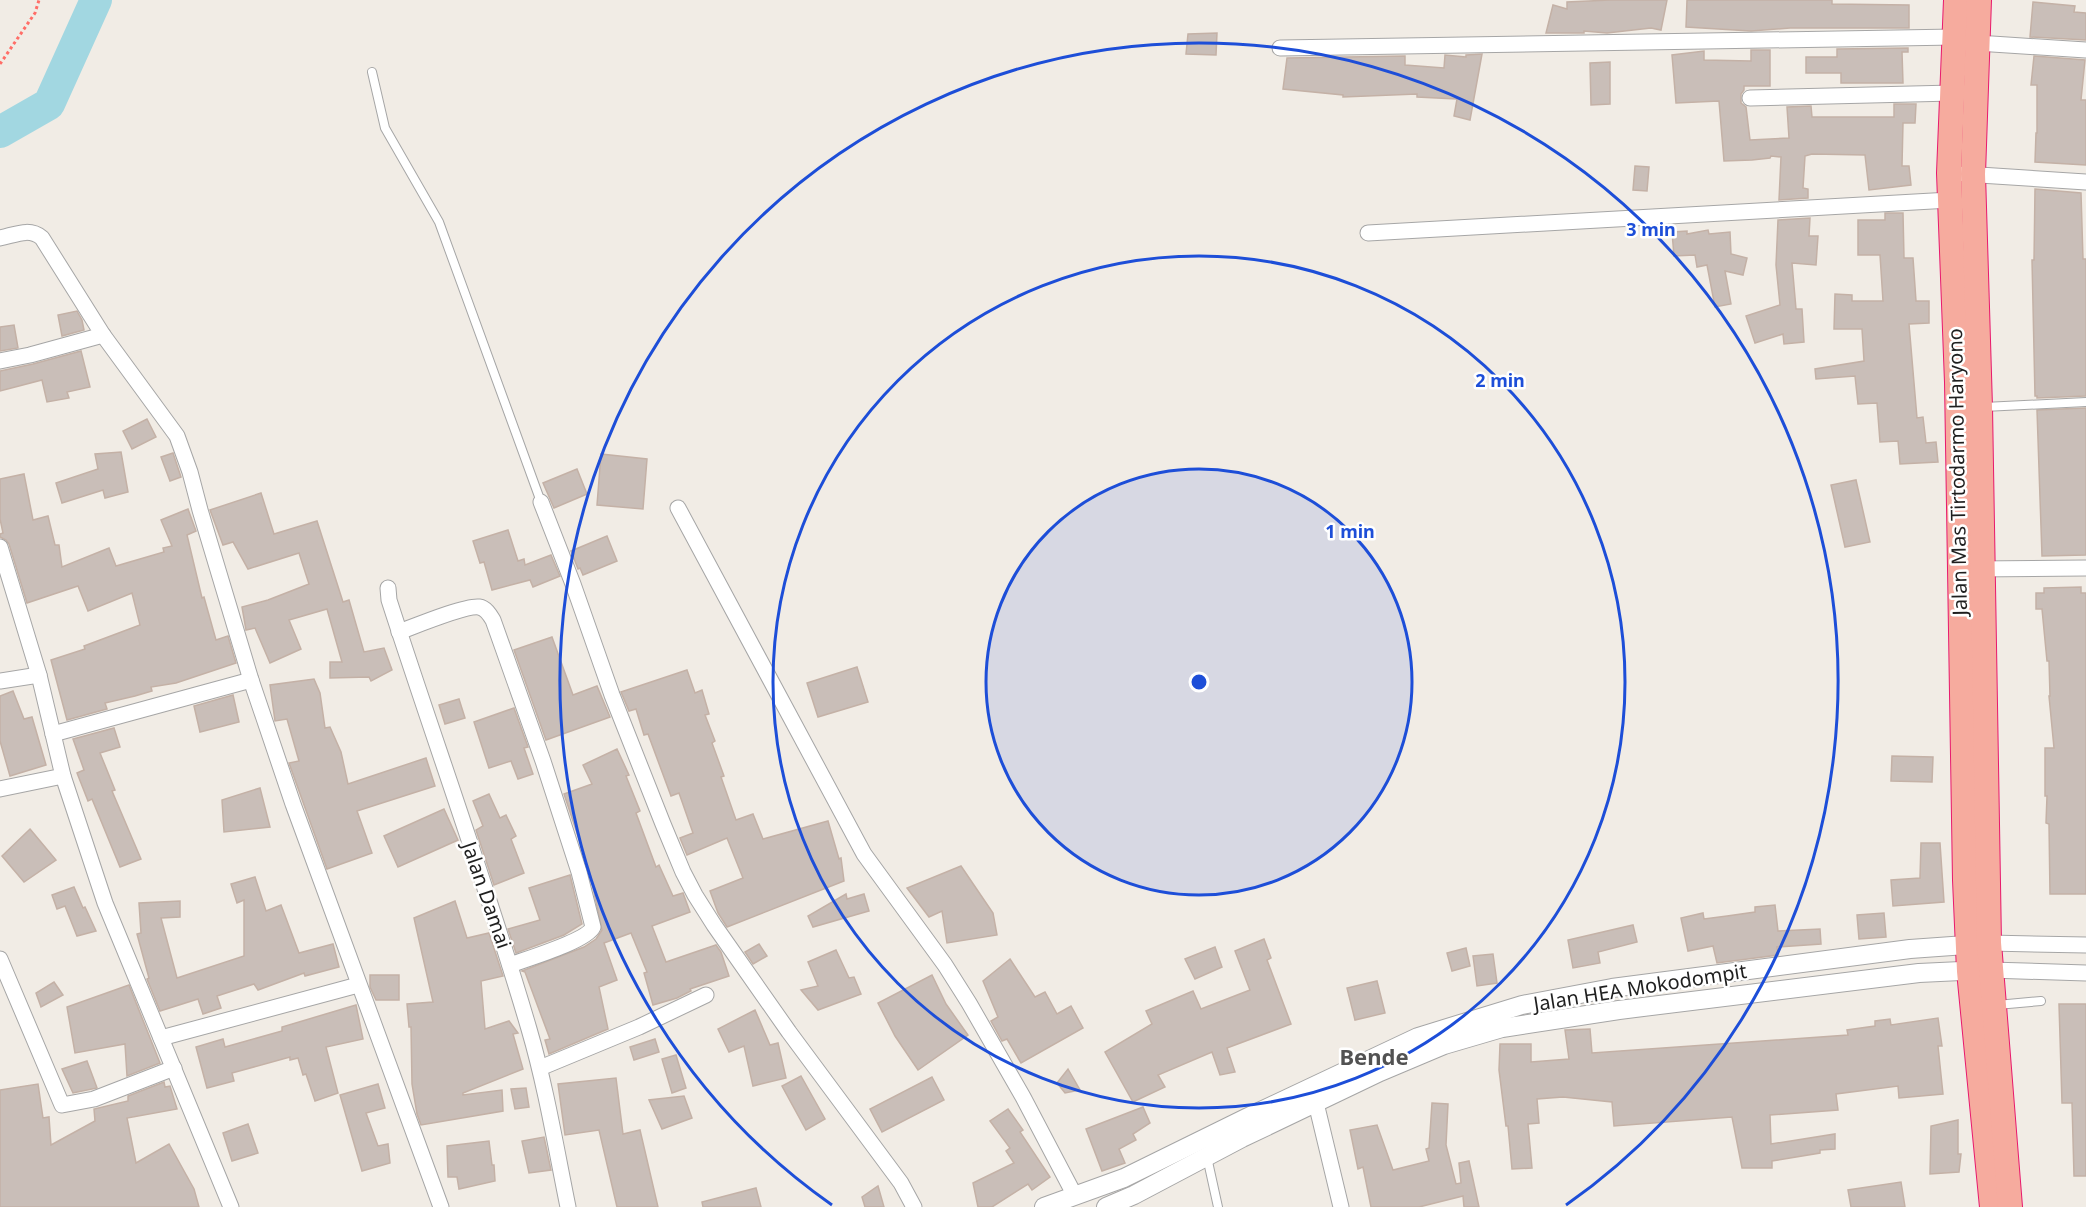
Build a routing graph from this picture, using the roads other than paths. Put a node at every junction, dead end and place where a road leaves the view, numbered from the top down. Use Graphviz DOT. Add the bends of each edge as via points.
graph roads {
  1 [pos="1956,0"];
  2 [pos="1979,0"];
  3 [pos="1966,40"];
  4 [pos="1280,48"];
  5 [pos="2086,50"];
  6 [pos="372,72"];
  7 [pos="1953,93"];
  8 [pos="1750,98"];
  9 [pos="1949,173"];
  10 [pos="1973,174"];
  11 [pos="2086,182"];
  12 [pos="1950,200"];
  13 [pos="1368,233"];
  14 [pos="0,238"];
  15 [pos="103,335"];
  16 [pos="0,361"];
  17 [pos="2086,402"];
  18 [pos="1980,407"];
  19 [pos="541,502"];
  20 [pos="678,508"];
  21 [pos="0,547"];
  22 [pos="2086,568"];
  23 [pos="1970,569"];
  24 [pos="388,588"];
  25 [pos="399,632"];
  26 [pos="39,675"];
  27 [pos="251,680"];
  28 [pos="0,681"];
  29 [pos="53,734"];
  30 [pos="63,776"];
  31 [pos="0,789"];
  32 [pos="1978,944"];
  33 [pos="2086,945"];
  34 [pos="0,959"];
  35 [pos="510,965"];
  36 [pos="1980,970"];
  37 [pos="2086,973"];
  38 [pos="358,985"];
  39 [pos="706,995"];
  40 [pos="1566,996"];
  41 [pos="2041,1001"];
  42 [pos="1993,1005"];
  43 [pos="1570,1017"];
  44 [pos="161,1038"];
  45 [pos="174,1068"];
  46 [pos="540,1068"];
  47 [pos="1316,1103"];
  48 [pos="1206,1156"];
  49 [pos="1074,1196"];
  50 [pos="231,1207"];
  51 [pos="441,1207"];
  52 [pos="568,1207"];
  53 [pos="914,1207"];
  54 [pos="1044,1207"];
  55 [pos="1106,1207"];
  56 [pos="1218,1207"];
  57 [pos="1341,1207"];
  58 [pos="1992,1207"];
  59 [pos="2010,1207"];
  1 -- 3 [label="highway, Jalan Mas Tirtodarmo Haryono"];
  2 -- 3 [label="highway, Jalan Mas Tirtodarmo Haryono"];
  3 -- 4 [label="street"];
  3 -- 5 [label="street"];
  3 -- 7 [label="highway, Jalan Mas Tirtodarmo Haryono"];
  3 -- 10 [label="highway, Jalan Mas Tirtodarmo Haryono"];
  6 -- 19 [label="lane" via="385,128 439,222"];
  7 -- 8 [label="street"];
  7 -- 9 [label="highway, Jalan Mas Tirtodarmo Haryono"];
  9 -- 10 [label="street"];
  9 -- 12 [label="highway, Jalan Mas Tirtodarmo Haryono"];
  10 -- 11 [label="street"];
  10 -- 18 [label="highway, Jalan Mas Tirtodarmo Haryono"];
  12 -- 13 [label="street"];
  12 -- 23 [label="highway, Jalan Mas Tirtodarmo Haryono"];
  14 -- 15 [label="street" via="27,231 42,238"];
  15 -- 16 [label="street"];
  15 -- 27 [label="street" via="177,436"];
  17 -- 18 [label="lane"];
  18 -- 23 [label="highway, Jalan Mas Tirtodarmo Haryono"];
  19 -- 53 [label="street" via="612,695 687,880 714,926 901,1183"];
  20 -- 49 [label="street" via="864,854 963,994"];
  21 -- 26 [label="street"];
  22 -- 23 [label="street"];
  23 -- 32 [label="highway, Jalan Mas Tirtodarmo Haryono"];
  24 -- 25 [label="street, Jalan Damai"];
  25 -- 35 [label="street, Jalan Damai"];
  25 -- 35 [label="street" via="467,609 480,607 488,612 543,761 594,927 592,932 572,942"];
  26 -- 28 [label="street"];
  26 -- 29 [label="street"];
  27 -- 29 [label="street"];
  27 -- 38 [label="street"];
  29 -- 30 [label="street"];
  30 -- 31 [label="street"];
  30 -- 44 [label="street" via="105,903"];
  32 -- 33 [label="street"];
  32 -- 36 [label="highway, Jalan Mas Tirtodarmo Haryono"];
  32 -- 40 [label="street, Jalan HEA Mokodompit" via="1910,949"];
  34 -- 45 [label="street" via="62,1105 94,1098"];
  35 -- 46 [label="street, Jalan Damai"];
  36 -- 37 [label="street"];
  36 -- 42 [label="highway"];
  36 -- 43 [label="street, Jalan HEA Mokodompit" via="1919,973"];
  36 -- 58 [label="highway"];
  38 -- 44 [label="street"];
  38 -- 51 [label="street"];
  39 -- 46 [label="street"];
  40 -- 43 [label="street"];
  40 -- 49 [label="street, Jalan HEA Mokodompit" via="1522,1005 1418,1037 1124,1178"];
  41 -- 42 [label="lane"];
  42 -- 59 [label="highway"];
  43 -- 47 [label="street, Jalan HEA Mokodompit" via="1502,1028 1444,1045"];
  44 -- 45 [label="street"];
  45 -- 50 [label="street"];
  46 -- 52 [label="street, Jalan Damai"];
  47 -- 48 [label="street, Jalan HEA Mokodompit"];
  47 -- 57 [label="street"];
  48 -- 55 [label="street, Jalan HEA Mokodompit"];
  48 -- 56 [label="lane"];
  49 -- 54 [label="street, Jalan HEA Mokodompit"];
}
